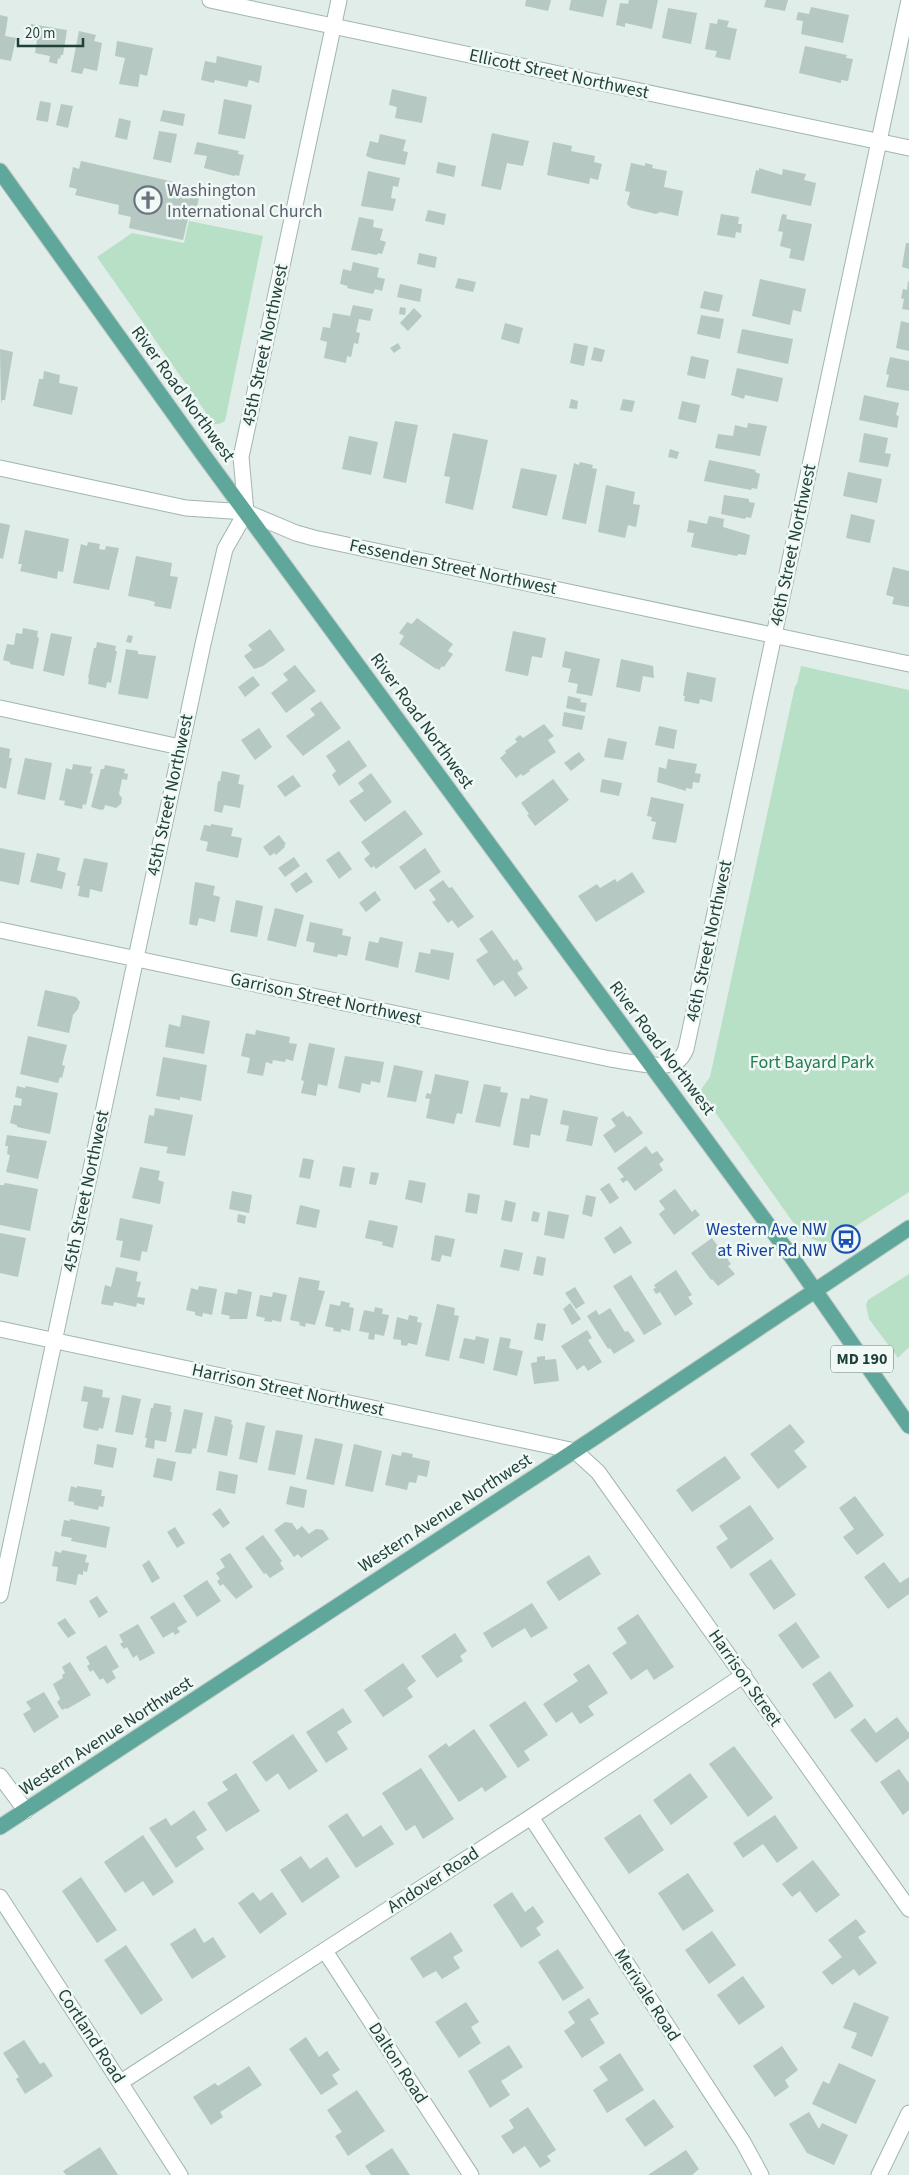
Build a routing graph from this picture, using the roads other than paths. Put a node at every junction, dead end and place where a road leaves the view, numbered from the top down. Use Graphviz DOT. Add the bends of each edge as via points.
graph roads {
  1 [pos="210,0"];
  2 [pos="339,0"];
  3 [pos="909,0"];
  4 [pos="334,26"];
  5 [pos="878,142"];
  6 [pos="909,148"];
  7 [pos="0,171"];
  8 [pos="0,468"];
  9 [pos="246,512"];
  10 [pos="774,635"];
  11 [pos="909,664"];
  12 [pos="0,708"];
  13 [pos="180,747"];
  14 [pos="0,930"];
  15 [pos="134,958"];
  16 [pos="652,1065"];
  17 [pos="909,1228"];
  18 [pos="816,1292"];
  19 [pos="0,1329"];
  20 [pos="54,1340"];
  21 [pos="909,1426"];
  22 [pos="575,1450"];
  23 [pos="0,1595"];
  24 [pos="744,1676"];
  25 [pos="0,1776"];
  26 [pos="26,1811"];
  27 [pos="531,1817"];
  28 [pos="0,1827"];
  29 [pos="0,1898"];
  30 [pos="909,1909"];
  31 [pos="325,1951"];
  32 [pos="121,2082"];
  33 [pos="909,2113"];
  34 [pos="180,2175"];
  35 [pos="471,2175"];
  36 [pos="761,2175"];
  37 [pos="879,2175"];
  1 -- 4 [label="street, Ellicott Street Northwest"];
  2 -- 4 [label="street, 45th Street Northwest"];
  3 -- 5 [label="street, 46th Street Northwest"];
  4 -- 5 [label="street, Ellicott Street Northwest"];
  4 -- 9 [label="street, 45th Street Northwest" via="241,457"];
  5 -- 6 [label="street, Ellicott Street Northwest"];
  5 -- 10 [label="street, 46th Street Northwest"];
  7 -- 9 [label="main road, River Road Northwest"];
  8 -- 9 [label="street, Fessenden Street Northwest" via="186,508"];
  9 -- 10 [label="street, Fessenden Street Northwest" via="314,538"];
  9 -- 13 [label="street, 45th Street Northwest" via="225,549"];
  9 -- 16 [label="main road, River Road Northwest"];
  10 -- 11 [label="street, Fessenden Street Northwest"];
  10 -- 16 [label="street, 46th Street Northwest" via="686,1050 675,1063"];
  12 -- 13 [label="street"];
  13 -- 15 [label="street, 45th Street Northwest"];
  14 -- 15 [label="street, Garrison Street Northwest"];
  15 -- 16 [label="street, Garrison Street Northwest" via="610,1059"];
  15 -- 20 [label="street, 45th Street Northwest"];
  16 -- 18 [label="main road, River Road Northwest"];
  17 -- 18 [label="main road, Western Avenue Northwest"];
  18 -- 21 [label="main road, MD 190"];
  18 -- 22 [label="main road, Western Avenue Northwest"];
  19 -- 20 [label="street, Harrison Street Northwest"];
  20 -- 22 [label="street, Harrison Street Northwest"];
  20 -- 23 [label="street, 45th Street Northwest"];
  22 -- 24 [label="street, Harrison Street" via="598,1472"];
  22 -- 26 [label="main road, Western Avenue Northwest"];
  24 -- 27 [label="street, Andover Road"];
  24 -- 30 [label="street, Harrison Street"];
  25 -- 26 [label="street"];
  26 -- 28 [label="main road, Western Avenue Northwest"];
  27 -- 31 [label="street, Andover Road"];
  27 -- 36 [label="street, Merivale Road"];
  29 -- 32 [label="street, Cortland Road"];
  31 -- 32 [label="street, Andover Road"];
  31 -- 35 [label="street, Dalton Road"];
  32 -- 34 [label="street, Cortland Road"];
  33 -- 37 [label="street"];
}
